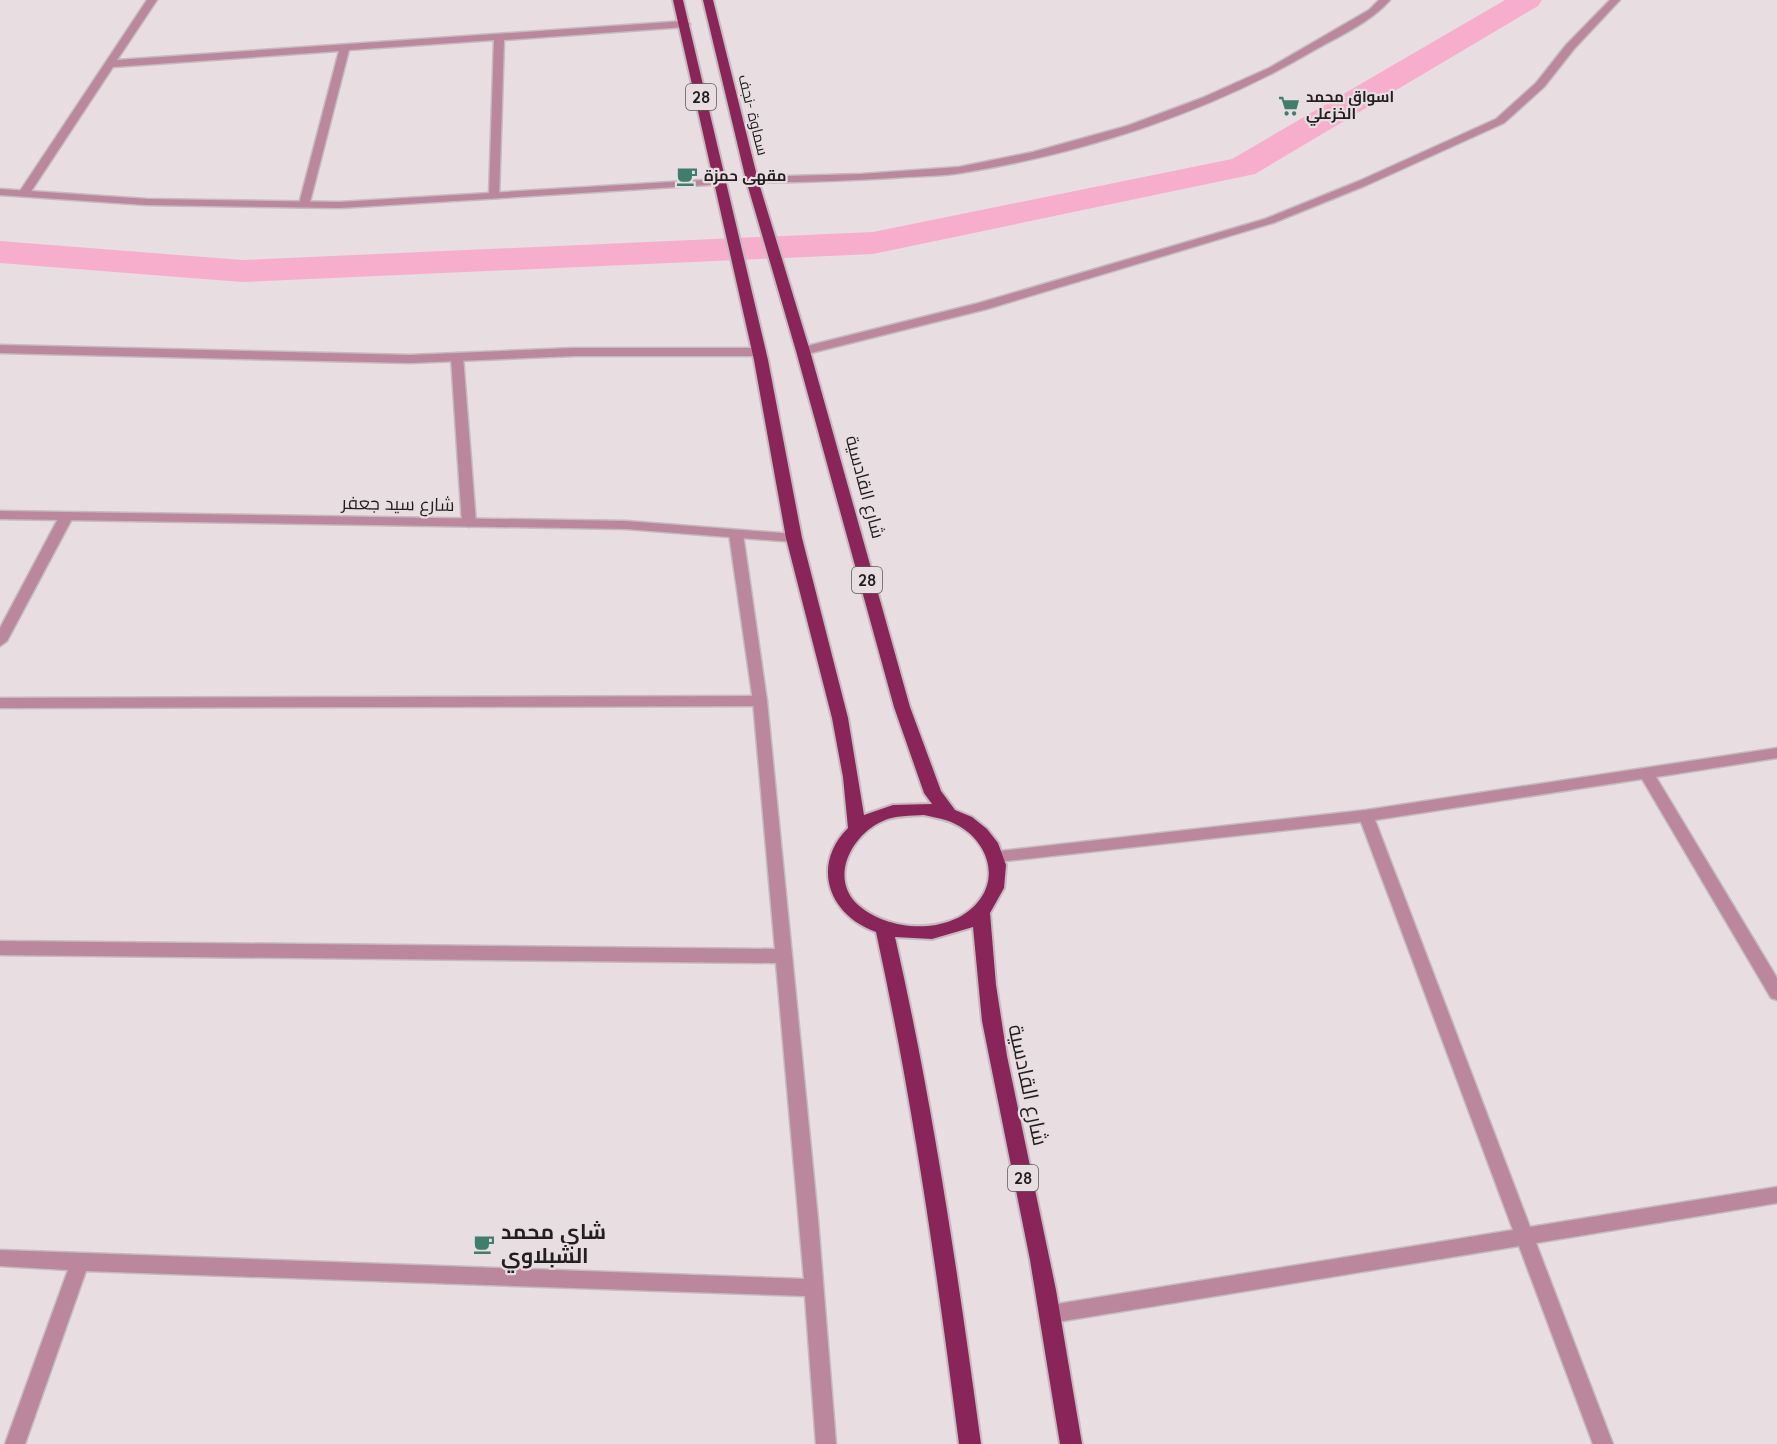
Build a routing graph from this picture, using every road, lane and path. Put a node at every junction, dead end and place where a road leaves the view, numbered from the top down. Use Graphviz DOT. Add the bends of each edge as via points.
graph roads {
  1 [pos="152,0"];
  2 [pos="678,0"];
  3 [pos="708,0"];
  4 [pos="1385,0"];
  5 [pos="1615,0"];
  6 [pos="686,24"];
  7 [pos="499,38"];
  8 [pos="345,48"];
  9 [pos="110,64"];
  10 [pos="753,185"];
  11 [pos="721,188"];
  12 [pos="0,192"];
  13 [pos="24,194"];
  14 [pos="495,196"];
  15 [pos="305,204"];
  16 [pos="801,346"];
  17 [pos="757,347"];
  18 [pos="0,349"];
  19 [pos="457,357"];
  20 [pos="0,515"];
  21 [pos="66,517"];
  22 [pos="469,523"];
  23 [pos="736,534"];
  24 [pos="794,538"];
  25 [pos="0,641"];
  26 [pos="760,701"];
  27 [pos="0,704"];
  28 [pos="1777,753"];
  29 [pos="1646,774"];
  30 [pos="949,814"];
  31 [pos="1366,816"];
  32 [pos="857,828"];
  33 [pos="997,856"];
  34 [pos="981,912"];
  35 [pos="884,928"];
  36 [pos="0,948"];
  37 [pos="784,956"];
  38 [pos="1777,993"];
  39 [pos="1777,1195"];
  40 [pos="1525,1237"];
  41 [pos="0,1258"];
  42 [pos="80,1262"];
  43 [pos="814,1288"];
  44 [pos="1051,1314"];
  45 [pos="15,1444"];
  46 [pos="826,1444"];
  47 [pos="970,1444"];
  48 [pos="1071,1444"];
  49 [pos="1603,1444"];
  1 -- 9 [label="street"];
  2 -- 6 [label="highway, 28"];
  3 -- 10 [label="highway, سماوة -نجف / 28"];
  4 -- 10 [label="street" via="1372,12 1273,70 1131,128 1034,155 959,170"];
  5 -- 16 [label="street" via="1540,85 1500,121 1363,183 1269,220 983,306"];
  6 -- 7 [label="street"];
  6 -- 11 [label="highway, 28"];
  7 -- 8 [label="street"];
  7 -- 14 [label="street"];
  8 -- 9 [label="street"];
  8 -- 15 [label="street"];
  9 -- 13 [label="street"];
  10 -- 16 [label="highway, سماوة -نجف / 28"];
  11 -- 14 [label="street"];
  11 -- 17 [label="highway, 28"];
  12 -- 13 [label="street"];
  13 -- 15 [label="street" via="147,202"];
  14 -- 15 [label="street"];
  16 -- 30 [label="highway, شارع القادسية / 28" via="902,707 933,793"];
  17 -- 19 [label="street"];
  17 -- 24 [label="highway, 28"];
  18 -- 19 [label="street"];
  19 -- 22 [label="street"];
  20 -- 21 [label="street, شارع سيد جعفر"];
  21 -- 22 [label="street, شارع سيد جعفر"];
  21 -- 25 [label="street"];
  22 -- 23 [label="street, شارع سيد جعفر" via="626,525"];
  23 -- 24 [label="street, شارع سيد جعفر"];
  23 -- 26 [label="street"];
  24 -- 32 [label="highway, 28" via="840,718"];
  26 -- 27 [label="street"];
  26 -- 37 [label="street"];
  28 -- 29 [label="street"];
  29 -- 31 [label="street"];
  29 -- 38 [label="street"];
  30 -- 32 [label="highway, 28" via="900,810"];
  30 -- 33 [label="highway, 28" via="970,824 987,839"];
  31 -- 33 [label="street"];
  31 -- 40 [label="street"];
  32 -- 35 [label="highway, 28" via="839,854 837,883 845,902 862,917"];
  33 -- 34 [label="highway, 28" via="999,876 994,896"];
  34 -- 35 [label="highway, 28" via="936,933"];
  34 -- 44 [label="highway, شارع القادسية / 28" via="988,1015"];
  35 -- 47 [label="highway" via="907,1031 948,1277"];
  36 -- 37 [label="street"];
  37 -- 43 [label="street"];
  39 -- 40 [label="street"];
  40 -- 44 [label="street"];
  40 -- 49 [label="street"];
  41 -- 42 [label="street"];
  42 -- 43 [label="street"];
  42 -- 45 [label="street"];
  43 -- 46 [label="street"];
  44 -- 48 [label="highway, شارع القادسية / 28"];
}
